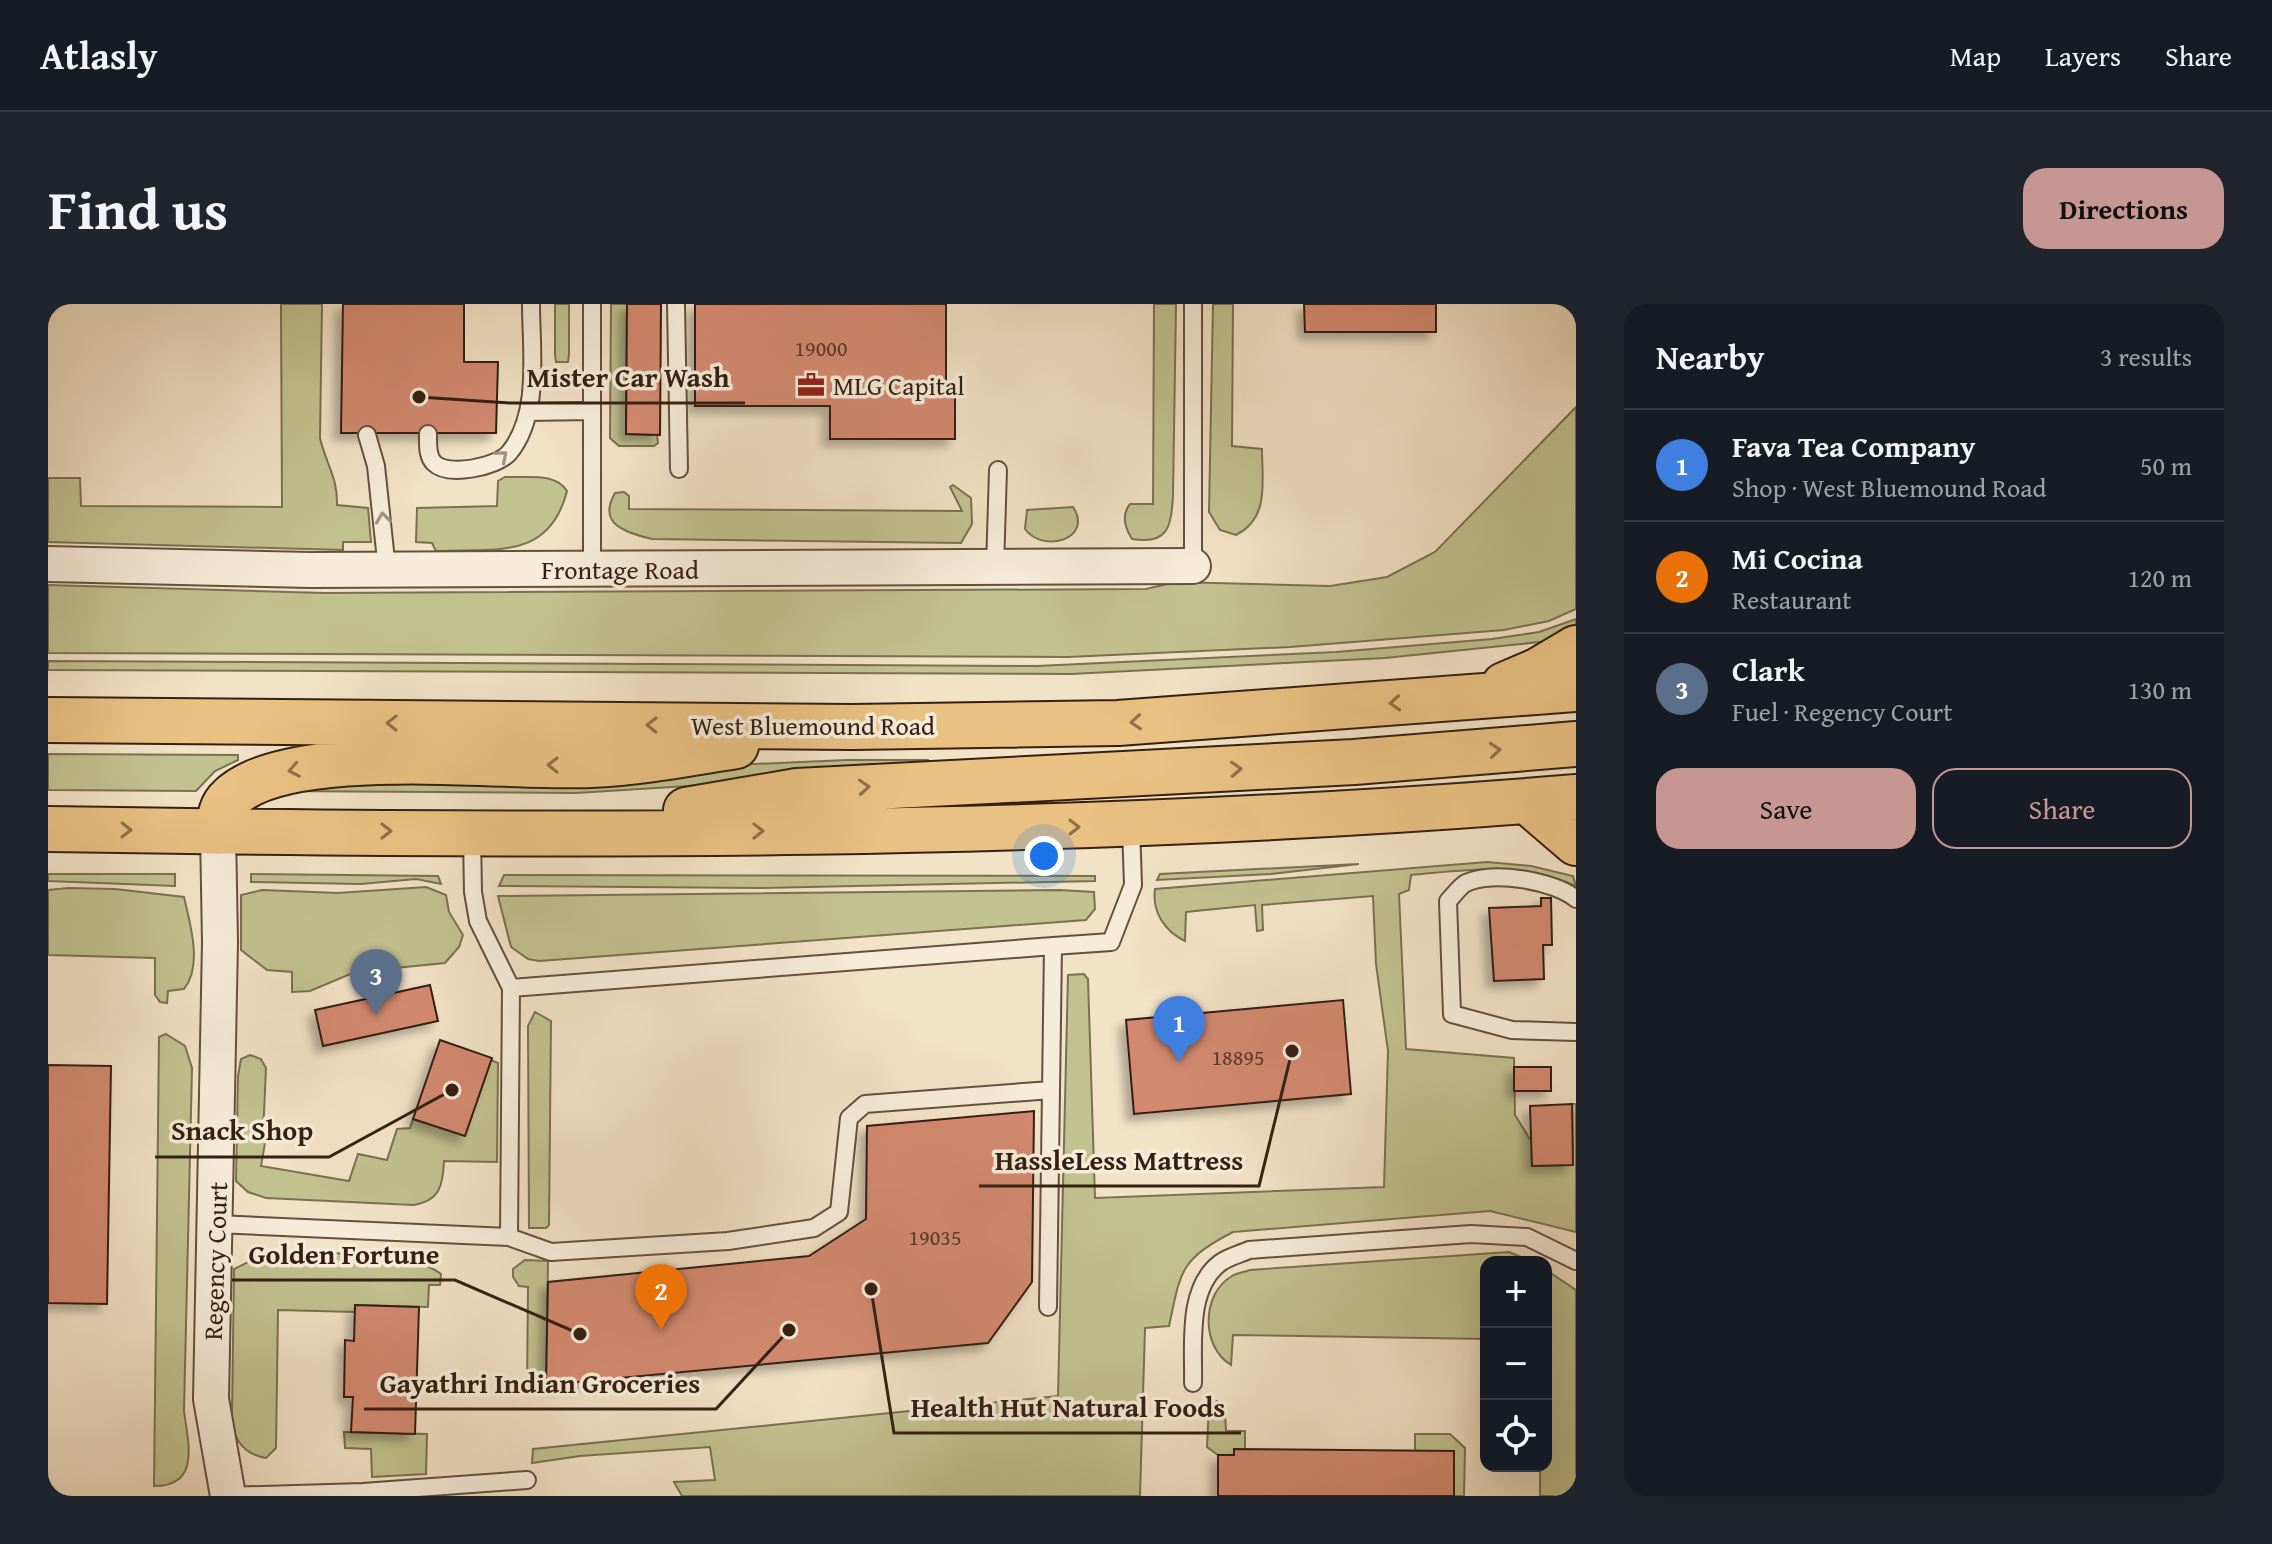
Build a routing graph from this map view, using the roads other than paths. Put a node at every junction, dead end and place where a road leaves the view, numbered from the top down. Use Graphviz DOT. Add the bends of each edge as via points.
graph roads {
  1 [pos="531,304"];
  2 [pos="592,304"];
  3 [pos="676,304"];
  4 [pos="1193,304"];
  5 [pos="591,411"];
  6 [pos="528,412"];
  7 [pos="428,434"];
  8 [pos="367,435"];
  9 [pos="679,469"];
  10 [pos="998,470"];
  11 [pos="48,564"];
  12 [pos="1193,566"];
  13 [pos="995,568"];
  14 [pos="592,569"];
  15 [pos="387,570"];
  16 [pos="1576,648"];
  17 [pos="1576,689"];
  18 [pos="1473,698"];
  19 [pos="48,720"];
  20 [pos="852,727"];
  21 [pos="1576,744"];
  22 [pos="1576,797"];
  23 [pos="1527,801"];
  24 [pos="1131,826"];
  25 [pos="48,829"];
  26 [pos="472,831"];
  27 [pos="566,831"];
  28 [pos="218,832"];
  29 [pos="1576,843"];
  30 [pos="1576,899"];
  31 [pos="1053,946"];
  32 [pos="511,988"];
  33 [pos="1576,1032"];
  34 [pos="1051,1090"];
  35 [pos="216,1224"];
  36 [pos="509,1237"];
  37 [pos="1576,1261"];
  38 [pos="1048,1307"];
  39 [pos="1193,1383"];
  40 [pos="527,1480"];
  41 [pos="226,1496"];
  1 -- 6 [label="lane"];
  2 -- 5 [label="lane"];
  3 -- 9 [label="lane"];
  4 -- 12 [label="lane"];
  5 -- 6 [label="lane"];
  5 -- 14 [label="lane"];
  7 -- 6 [label="lane, one-way" via="433,463 445,469 491,464 508,455"];
  15 -- 8 [label="lane, one-way" via="376,466"];
  10 -- 13 [label="lane"];
  11 -- 15 [label="street, Frontage Road"];
  12 -- 13 [label="street, Frontage Road"];
  13 -- 14 [label="street, Frontage Road"];
  14 -- 15 [label="street, Frontage Road"];
  16 -- 18 [label="main road"];
  17 -- 18 [label="main road, West Bluemound Road"];
  18 -- 20 [label="main road, West Bluemound Road, one-way" via="1118,723"];
  20 -- 19 [label="main road, West Bluemound Road, one-way"];
  20 -- 28 [label="main road, one-way" via="654,760 590,765 308,767 279,773 231,796 222,808"];
  27 -- 21 [label="main road, one-way" via="797,791 1354,762"];
  22 -- 23 [label="main road"];
  23 -- 24 [label="main road"];
  23 -- 29 [label="main road"];
  27 -- 24 [label="main road, one-way"];
  24 -- 31 [label="lane" via="1133,885 1111,942"];
  25 -- 28 [label="main road, one-way"];
  26 -- 27 [label="main road"];
  28 -- 26 [label="main road, one-way"];
  26 -- 32 [label="lane" via="478,921"];
  28 -- 35 [label="street, Regency Court"];
  30 -- 33 [label="lane" via="1541,881 1493,880 1466,883 1448,901 1452,1014 1512,1030"];
  31 -- 32 [label="lane"];
  31 -- 34 [label="lane"];
  32 -- 36 [label="lane"];
  34 -- 36 [label="lane" via="865,1104 849,1118 839,1212 814,1228 728,1241 551,1252"];
  34 -- 38 [label="lane"];
  35 -- 36 [label="lane"];
  35 -- 41 [label="street, Regency Court" via="211,1399"];
  37 -- 39 [label="lane" via="1527,1237 1471,1234 1249,1250 1220,1263 1202,1284 1194,1321"];
  40 -- 41 [label="lane"];
}
